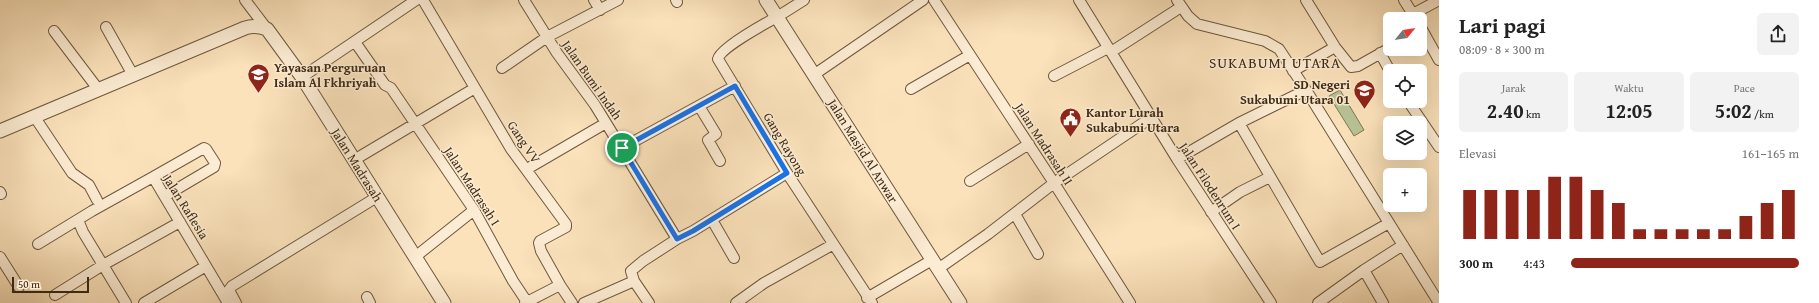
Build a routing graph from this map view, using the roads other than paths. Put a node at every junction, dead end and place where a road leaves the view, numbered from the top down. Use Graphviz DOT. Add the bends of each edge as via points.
graph roads {
  1 [pos="246,0"];
  2 [pos="416,0"];
  3 [pos="423,0"];
  4 [pos="524,0"];
  5 [pos="594,0"];
  6 [pos="618,0"];
  7 [pos="766,0"];
  8 [pos="804,0"];
  9 [pos="923,0"];
  10 [pos="934,0"];
  11 [pos="1079,0"];
  12 [pos="1404,0"];
  13 [pos="1439,0"];
  14 [pos="1307,1"];
  15 [pos="1179,3"];
  16 [pos="600,10"];
  17 [pos="1412,12"];
  18 [pos="1421,12"];
  19 [pos="777,17"];
  20 [pos="106,27"];
  21 [pos="267,29"];
  22 [pos="54,31"];
  23 [pos="547,37"];
  24 [pos="1427,39"];
  25 [pos="355,42"];
  26 [pos="1335,47"];
  27 [pos="1110,50"];
  28 [pos="1383,52"];
  29 [pos="1380,53"];
  30 [pos="970,55"];
  31 [pos="1439,60"];
  32 [pos="1386,64"];
  33 [pos="502,68"];
  34 [pos="1293,71"];
  35 [pos="814,74"];
  36 [pos="133,75"];
  37 [pos="1054,76"];
  38 [pos="302,77"];
  39 [pos="735,86"];
  40 [pos="475,88"];
  41 [pos="98,89"];
  42 [pos="911,89"];
  43 [pos="1306,90"];
  44 [pos="699,106"];
  45 [pos="1413,108"];
  46 [pos="34,116"];
  47 [pos="1152,117"];
  48 [pos="414,123"];
  49 [pos="606,123"];
  50 [pos="1239,123"];
  51 [pos="0,131"];
  52 [pos="1029,144"];
  53 [pos="1439,147"];
  54 [pos="622,148"];
  55 [pos="1177,159"];
  56 [pos="354,160"];
  57 [pos="720,161"];
  58 [pos="527,169"];
  59 [pos="787,173"];
  60 [pos="153,177"];
  61 [pos="1270,177"];
  62 [pos="970,181"];
  63 [pos="1054,183"];
  64 [pos="165,196"];
  65 [pos="377,197"];
  66 [pos="97,200"];
  67 [pos="474,210"];
  68 [pos="1212,212"];
  69 [pos="1015,214"];
  70 [pos="78,220"];
  71 [pos="712,220"];
  72 [pos="180,222"];
  73 [pos="1389,223"];
  74 [pos="677,239"];
  75 [pos="38,244"];
  76 [pos="832,245"];
  77 [pos="1403,245"];
  78 [pos="1038,254"];
  79 [pos="415,256"];
  80 [pos="0,257"];
  81 [pos="734,258"];
  82 [pos="935,264"];
  83 [pos="103,265"];
  84 [pos="206,266"];
  85 [pos="1364,270"];
  86 [pos="634,281"];
  87 [pos="560,285"];
  88 [pos="19,287"];
  89 [pos="56,295"];
  90 [pos="1438,297"];
  91 [pos="870,300"];
  92 [pos="123,302"];
  93 [pos="526,302"];
  94 [pos="144,303"];
  95 [pos="228,303"];
  96 [pos="236,303"];
  97 [pos="444,303"];
  98 [pos="572,303"];
  99 [pos="584,303"];
  100 [pos="649,303"];
  101 [pos="736,303"];
  102 [pos="960,303"];
  103 [pos="1130,303"];
  104 [pos="1271,303"];
  105 [pos="1318,303"];
  106 [pos="1383,303"];
  1 -- 21 [label="street, Jalan Madrasah"];
  2 -- 25 [label="street"];
  3 -- 40 [label="street, Gang VV"];
  4 -- 23 [label="street, Jalan Bumi Indah"];
  5 -- 16 [label="street"];
  6 -- 16 [label="street"];
  7 -- 19 [label="street, Jalan Masjid Al Anwar"];
  8 -- 19 [label="street, Gang Rayong"];
  9 -- 35 [label="street"];
  10 -- 30 [label="street, Jalan Madrasah II"];
  11 -- 27 [label="street, Jalan Filodenrum I"];
  12 -- 17 [label="street"];
  13 -- 18 [label="street"];
  14 -- 26 [label="street"];
  15 -- 27 [label="street"];
  15 -- 34 [label="street" via="1197,24 1271,44 1279,49"];
  16 -- 23 [label="street"];
  19 -- 35 [label="street, Jalan Masjid Al Anwar"];
  19 -- 39 [label="street, Gang Rayong" via="719,54 718,59"];
  20 -- 36 [label="street"];
  21 -- 36 [label="street" via="257,26 245,28"];
  21 -- 38 [label="street, Jalan Madrasah"];
  22 -- 41 [label="street"];
  23 -- 33 [label="street"];
  23 -- 49 [label="street, Jalan Bumi Indah"];
  24 -- 31 [label="street"];
  25 -- 38 [label="street"];
  25 -- 48 [label="street, Jalan Madrasah I" via="384,86 391,88"];
  26 -- 29 [label="street" via="1349,66 1354,68"];
  26 -- 34 [label="street"];
  27 -- 37 [label="street"];
  27 -- 47 [label="street, Jalan Filodenrum I"];
  28 -- 29 [label="street"];
  29 -- 32 [label="street"];
  30 -- 42 [label="street"];
  30 -- 52 [label="street, Jalan Madrasah II"];
  34 -- 43 [label="street"];
  35 -- 82 [label="street, Jalan Masjid Al Anwar"];
  36 -- 41 [label="street"];
  38 -- 56 [label="street, Jalan Madrasah"];
  39 -- 44 [label="street"];
  39 -- 59 [label="street, Gang Rayong"];
  40 -- 48 [label="street"];
  40 -- 58 [label="street, Gang VV" via="511,149"];
  41 -- 46 [label="street"];
  43 -- 50 [label="street"];
  43 -- 73 [label="street"];
  44 -- 54 [label="street"];
  44 -- 57 [label="street" via="716,134 708,140"];
  45 -- 53 [label="street"];
  46 -- 51 [label="street"];
  46 -- 66 [label="street" via="72,173 89,185"];
  47 -- 55 [label="street, Jalan Filodenrum I"];
  47 -- 63 [label="street"];
  48 -- 56 [label="street"];
  48 -- 67 [label="street, Jalan Madrasah I"];
  49 -- 54 [label="street, Jalan Bumi Indah"];
  49 -- 58 [label="street"];
  50 -- 55 [label="street"];
  50 -- 61 [label="street"];
  52 -- 62 [label="street"];
  52 -- 63 [label="street, Jalan Madrasah II"];
  54 -- 74 [label="street, Jalan Bumi Indah"];
  55 -- 68 [label="street, Jalan Filodenrum I"];
  56 -- 65 [label="street, Jalan Madrasah"];
  58 -- 87 [label="street, Gang VV" via="566,224 566,227 539,243 541,252"];
  59 -- 71 [label="street"];
  59 -- 76 [label="street, Gang Rayong"];
  60 -- 64 [label="street, Jalan Raflesia"];
  60 -- 64 [label="street" via="205,148 215,165"];
  60 -- 70 [label="street, Jalan Raflesia"];
  61 -- 68 [label="street" via="1240,192"];
  61 -- 73 [label="street" via="1320,262"];
  63 -- 69 [label="street"];
  63 -- 103 [label="street, Jalan Madrasah II"];
  64 -- 72 [label="street, Jalan Raflesia"];
  65 -- 79 [label="street, Jalan Madrasah"];
  65 -- 96 [label="street" via="232,286 229,291"];
  67 -- 79 [label="street"];
  67 -- 93 [label="street, Jalan Madrasah I"];
  68 -- 104 [label="street, Jalan Filodenrum I"];
  69 -- 78 [label="street"];
  69 -- 82 [label="street"];
  70 -- 75 [label="street, Jalan Raflesia"];
  70 -- 83 [label="street"];
  71 -- 74 [label="street"];
  71 -- 81 [label="street"];
  72 -- 83 [label="street"];
  72 -- 84 [label="street, Jalan Raflesia"];
  73 -- 77 [label="street"];
  74 -- 86 [label="street" via="632,269"];
  76 -- 91 [label="street, Gang Rayong"];
  76 -- 101 [label="street" via="764,283"];
  77 -- 85 [label="street"];
  77 -- 90 [label="street"];
  79 -- 97 [label="street, Jalan Madrasah"];
  80 -- 88 [label="street"];
  82 -- 91 [label="street"];
  82 -- 102 [label="street, Jalan Masjid Al Anwar"];
  83 -- 89 [label="street"];
  83 -- 92 [label="street"];
  84 -- 94 [label="street"];
  84 -- 95 [label="street, Jalan Raflesia"];
  85 -- 105 [label="street"];
  85 -- 106 [label="street"];
  86 -- 99 [label="street"];
  86 -- 100 [label="street"];
  87 -- 93 [label="street, Jalan Madrasah I"];
  87 -- 98 [label="street"];
}
